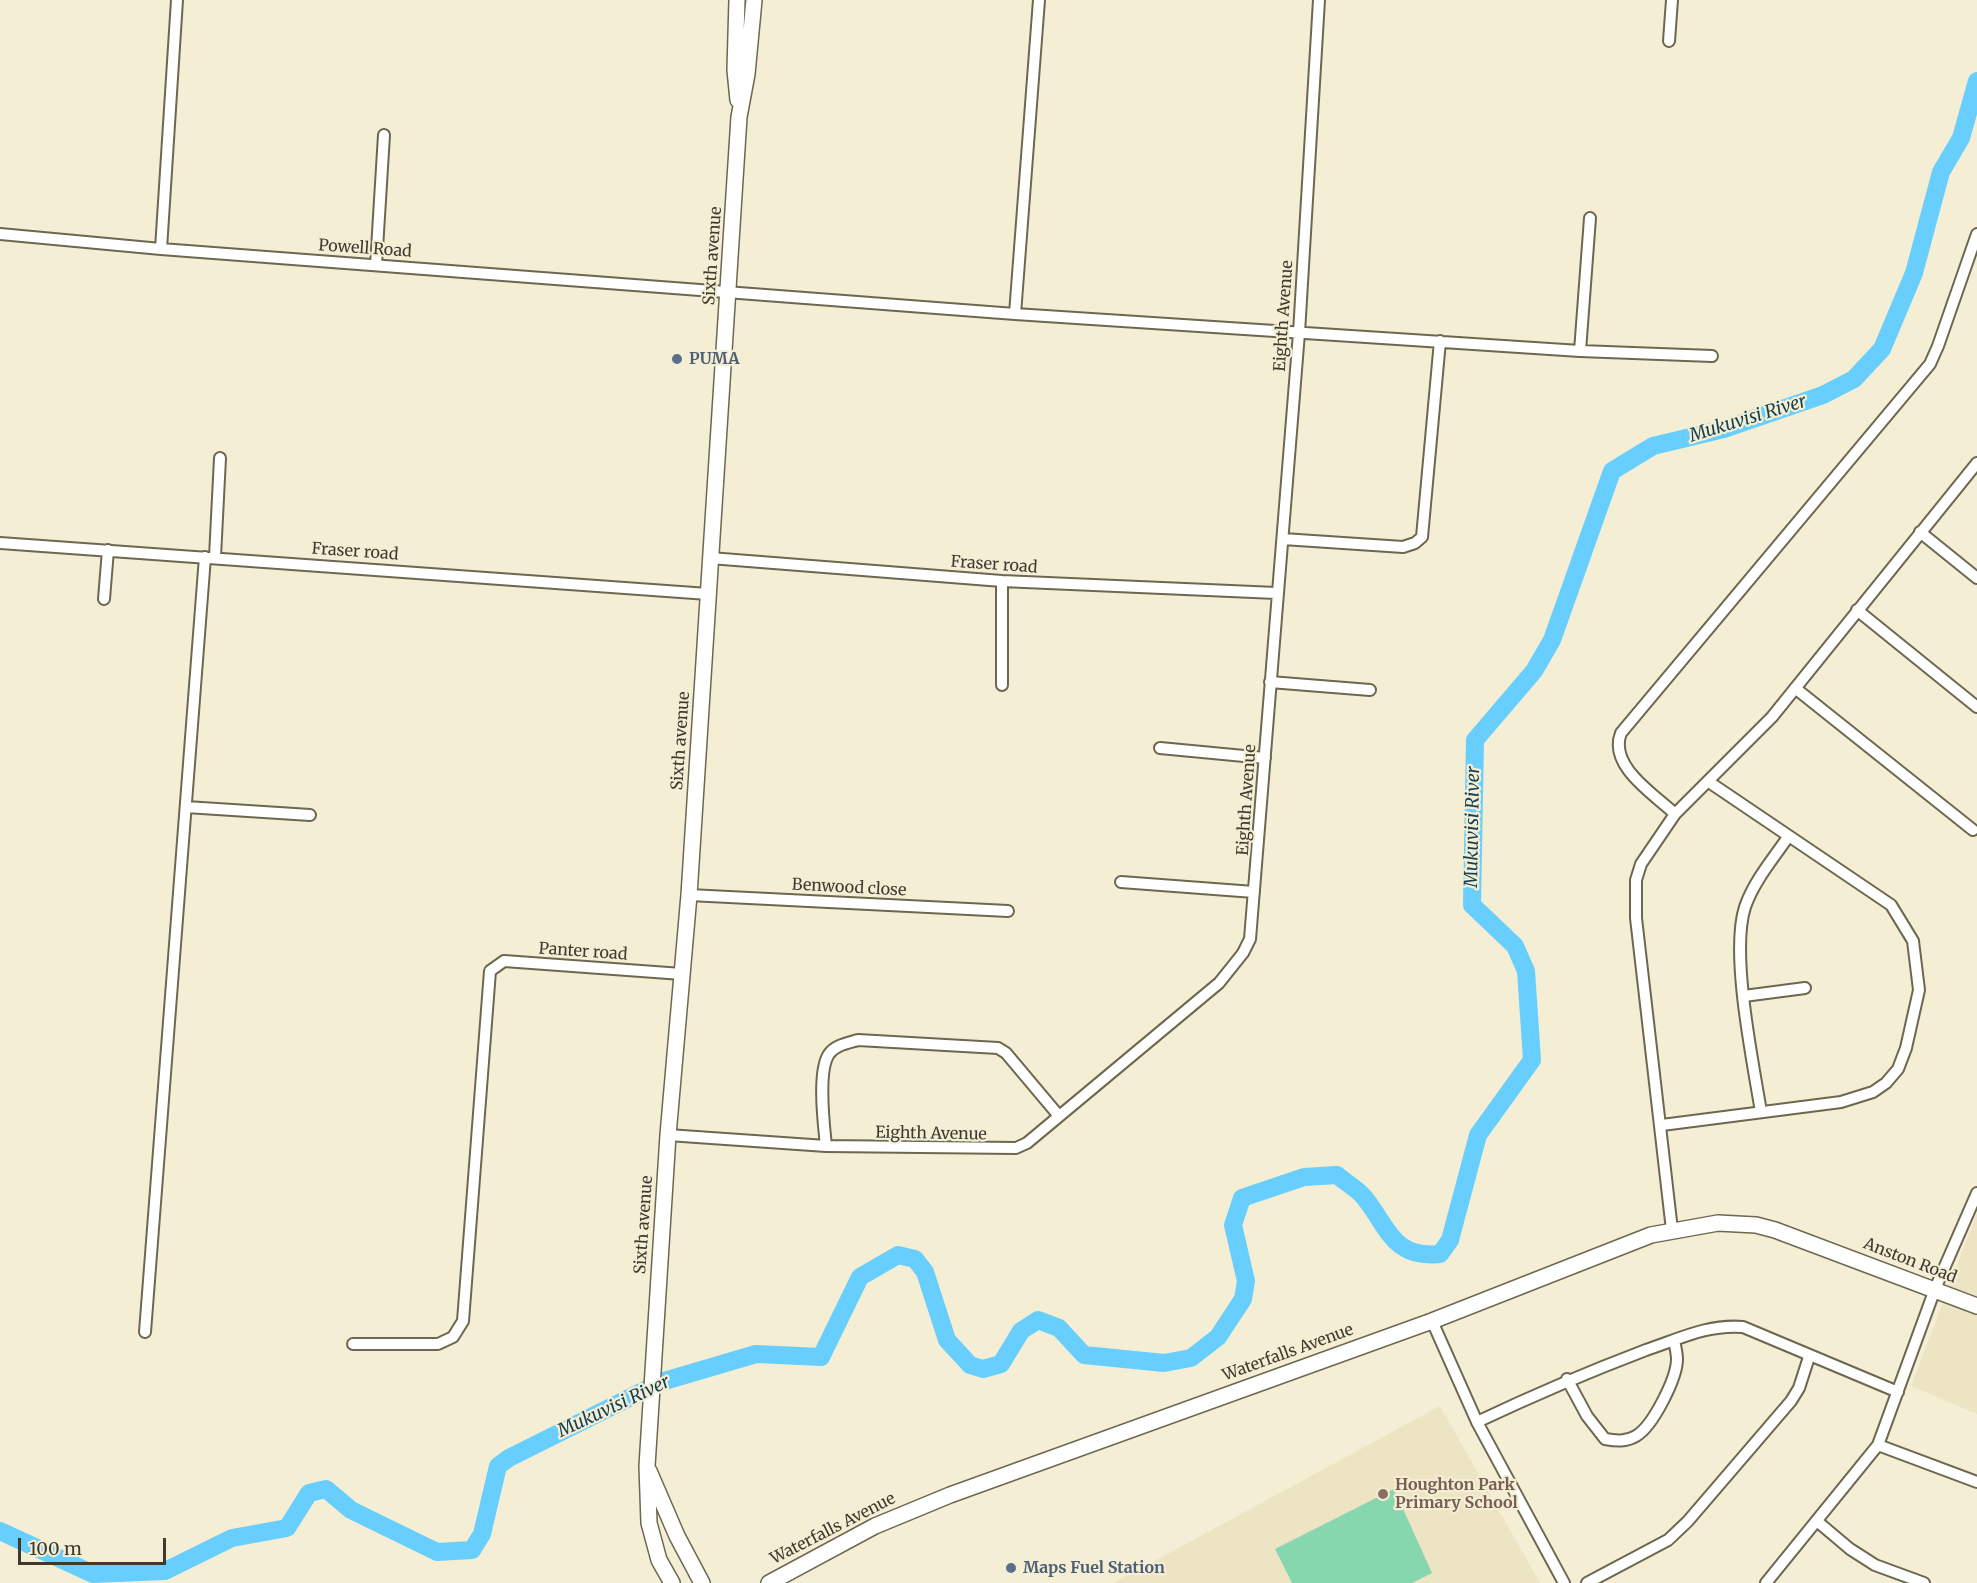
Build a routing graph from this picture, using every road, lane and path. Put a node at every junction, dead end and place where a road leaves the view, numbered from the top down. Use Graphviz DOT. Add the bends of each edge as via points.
graph roads {
  1 [pos="177,0"];
  2 [pos="737,0"];
  3 [pos="754,0"];
  4 [pos="1039,0"];
  5 [pos="1319,0"];
  6 [pos="1672,0"];
  7 [pos="1669,41"];
  8 [pos="739,117"];
  9 [pos="384,135"];
  10 [pos="1590,218"];
  11 [pos="0,234"];
  12 [pos="1977,234"];
  13 [pos="161,249"];
  14 [pos="376,265"];
  15 [pos="729,291"];
  16 [pos="1015,314"];
  17 [pos="1299,333"];
  18 [pos="1440,341"];
  19 [pos="1580,351"];
  20 [pos="1712,356"];
  21 [pos="220,458"];
  22 [pos="1977,463"];
  23 [pos="1920,532"];
  24 [pos="1283,539"];
  25 [pos="0,543"];
  26 [pos="108,550"];
  27 [pos="210,557"];
  28 [pos="710,558"];
  29 [pos="1977,578"];
  30 [pos="1002,581"];
  31 [pos="1276,593"];
  32 [pos="708,594"];
  33 [pos="104,599"];
  34 [pos="1857,610"];
  35 [pos="1270,682"];
  36 [pos="1002,685"];
  37 [pos="1795,688"];
  38 [pos="1370,690"];
  39 [pos="1977,707"];
  40 [pos="1160,748"];
  41 [pos="1265,758"];
  42 [pos="1709,782"];
  43 [pos="186,807"];
  44 [pos="1675,814"];
  45 [pos="310,815"];
  46 [pos="1973,830"];
  47 [pos="1788,837"];
  48 [pos="1121,882"];
  49 [pos="1254,892"];
  50 [pos="689,895"];
  51 [pos="1008,911"];
  52 [pos="682,974"];
  53 [pos="1805,988"];
  54 [pos="1744,996"];
  55 [pos="1761,1113"];
  56 [pos="1059,1116"];
  57 [pos="1662,1125"];
  58 [pos="668,1135"];
  59 [pos="826,1146"];
  60 [pos="1977,1192"];
  61 [pos="1672,1230"];
  62 [pos="1829,1249"];
  63 [pos="1935,1289"];
  64 [pos="1977,1306"];
  65 [pos="1432,1321"];
  66 [pos="145,1332"];
  67 [pos="1674,1340"];
  68 [pos="352,1344"];
  69 [pos="1809,1357"];
  70 [pos="1567,1379"];
  71 [pos="1898,1392"];
  72 [pos="1478,1422"];
  73 [pos="1878,1445"];
  74 [pos="647,1466"];
  75 [pos="1977,1482"];
  76 [pos="1818,1522"];
  77 [pos="659,1560"];
  78 [pos="657,1583"];
  79 [pos="672,1583"];
  80 [pos="702,1583"];
  81 [pos="768,1583"];
  82 [pos="1564,1583"];
  83 [pos="1587,1583"];
  84 [pos="1766,1583"];
  85 [pos="1924,1583"];
  1 -- 13 [label="street"];
  2 -- 8 [label="street" via="735,70"];
  3 -- 8 [label="street"];
  4 -- 16 [label="street"];
  5 -- 17 [label="street, Eighth Avenue"];
  6 -- 7 [label="street"];
  8 -- 15 [label="street, Sixth avenue"];
  9 -- 14 [label="street"];
  10 -- 19 [label="street"];
  11 -- 13 [label="street, Powell Road"];
  12 -- 44 [label="street" via="1930,364 1621,733 1618,750 1624,765"];
  13 -- 14 [label="street, Powell Road"];
  14 -- 15 [label="street, Powell Road"];
  15 -- 16 [label="street, Powell Road"];
  15 -- 28 [label="street, Sixth avenue"];
  16 -- 17 [label="street, Powell Road"];
  17 -- 18 [label="street, Powell Road"];
  17 -- 24 [label="street, Eighth Avenue"];
  18 -- 19 [label="street, Powell Road"];
  18 -- 24 [label="street" via="1422,537 1403,547"];
  19 -- 20 [label="street, Powell Road"];
  21 -- 27 [label="street"];
  22 -- 23 [label="street"];
  23 -- 29 [label="street"];
  23 -- 34 [label="street"];
  24 -- 31 [label="street, Eighth Avenue"];
  25 -- 26 [label="street, Fraser road"];
  26 -- 27 [label="street, Fraser road"];
  26 -- 33 [label="street"];
  27 -- 32 [label="street, Fraser road"];
  27 -- 43 [label="street"];
  28 -- 30 [label="street, Fraser road"];
  28 -- 32 [label="street, Sixth avenue"];
  30 -- 31 [label="street, Fraser road"];
  30 -- 36 [label="street"];
  31 -- 35 [label="street, Eighth Avenue"];
  32 -- 50 [label="street, Sixth avenue"];
  34 -- 37 [label="street"];
  34 -- 39 [label="street"];
  35 -- 38 [label="street"];
  35 -- 41 [label="street, Eighth Avenue"];
  37 -- 42 [label="street"];
  37 -- 46 [label="street"];
  40 -- 41 [label="street"];
  41 -- 49 [label="street, Eighth Avenue"];
  42 -- 44 [label="street"];
  42 -- 47 [label="street"];
  43 -- 45 [label="street"];
  43 -- 66 [label="street"];
  44 -- 57 [label="street" via="1641,864 1634,899"];
  47 -- 54 [label="street" via="1751,892 1745,908 1740,943"];
  47 -- 55 [label="street" via="1891,905 1913,941 1918,990 1906,1048 1898,1069 1886,1083 1858,1099"];
  48 -- 49 [label="street"];
  49 -- 56 [label="street, Eighth Avenue" via="1250,939 1220,983"];
  50 -- 51 [label="street, Benwood close"];
  50 -- 52 [label="street, Sixth avenue"];
  52 -- 58 [label="street, Sixth avenue"];
  52 -- 68 [label="street, Panter road" via="504,961 494,967 488,977 463,1321 453,1337 438,1344"];
  53 -- 54 [label="street"];
  54 -- 55 [label="street"];
  55 -- 57 [label="street"];
  56 -- 59 [label="street, Eighth Avenue" via="1027,1143 1009,1149"];
  56 -- 59 [label="street" via="998,1048 858,1040 840,1046 827,1058 822,1103"];
  57 -- 61 [label="street"];
  58 -- 59 [label="street, Eighth Avenue"];
  58 -- 74 [label="street, Sixth avenue"];
  60 -- 63 [label="street"];
  61 -- 62 [label="street, Waterfalls Avenue" via="1718,1223 1745,1224"];
  61 -- 65 [label="street, Waterfalls Avenue" via="1626,1244"];
  62 -- 63 [label="street, Anston Road"];
  63 -- 64 [label="street, Anston Road"];
  63 -- 71 [label="street"];
  65 -- 72 [label="street"];
  65 -- 81 [label="street, Waterfalls Avenue" via="900,1514"];
  67 -- 69 [label="street" via="1724,1326 1743,1327"];
  67 -- 70 [label="street"];
  67 -- 70 [label="street" via="1677,1359 1667,1392 1647,1427 1627,1440 1605,1438 1598,1431"];
  69 -- 71 [label="street"];
  69 -- 83 [label="street" via="1791,1401 1688,1521 1668,1540"];
  70 -- 72 [label="street"];
  71 -- 73 [label="street"];
  72 -- 82 [label="street"];
  73 -- 75 [label="street"];
  73 -- 76 [label="street"];
  74 -- 77 [label="street, Sixth avenue" via="647,1508"];
  74 -- 80 [label="street"];
  76 -- 84 [label="street"];
  76 -- 85 [label="street" via="1875,1565"];
  77 -- 78 [label="street"];
  77 -- 79 [label="street"];
}
